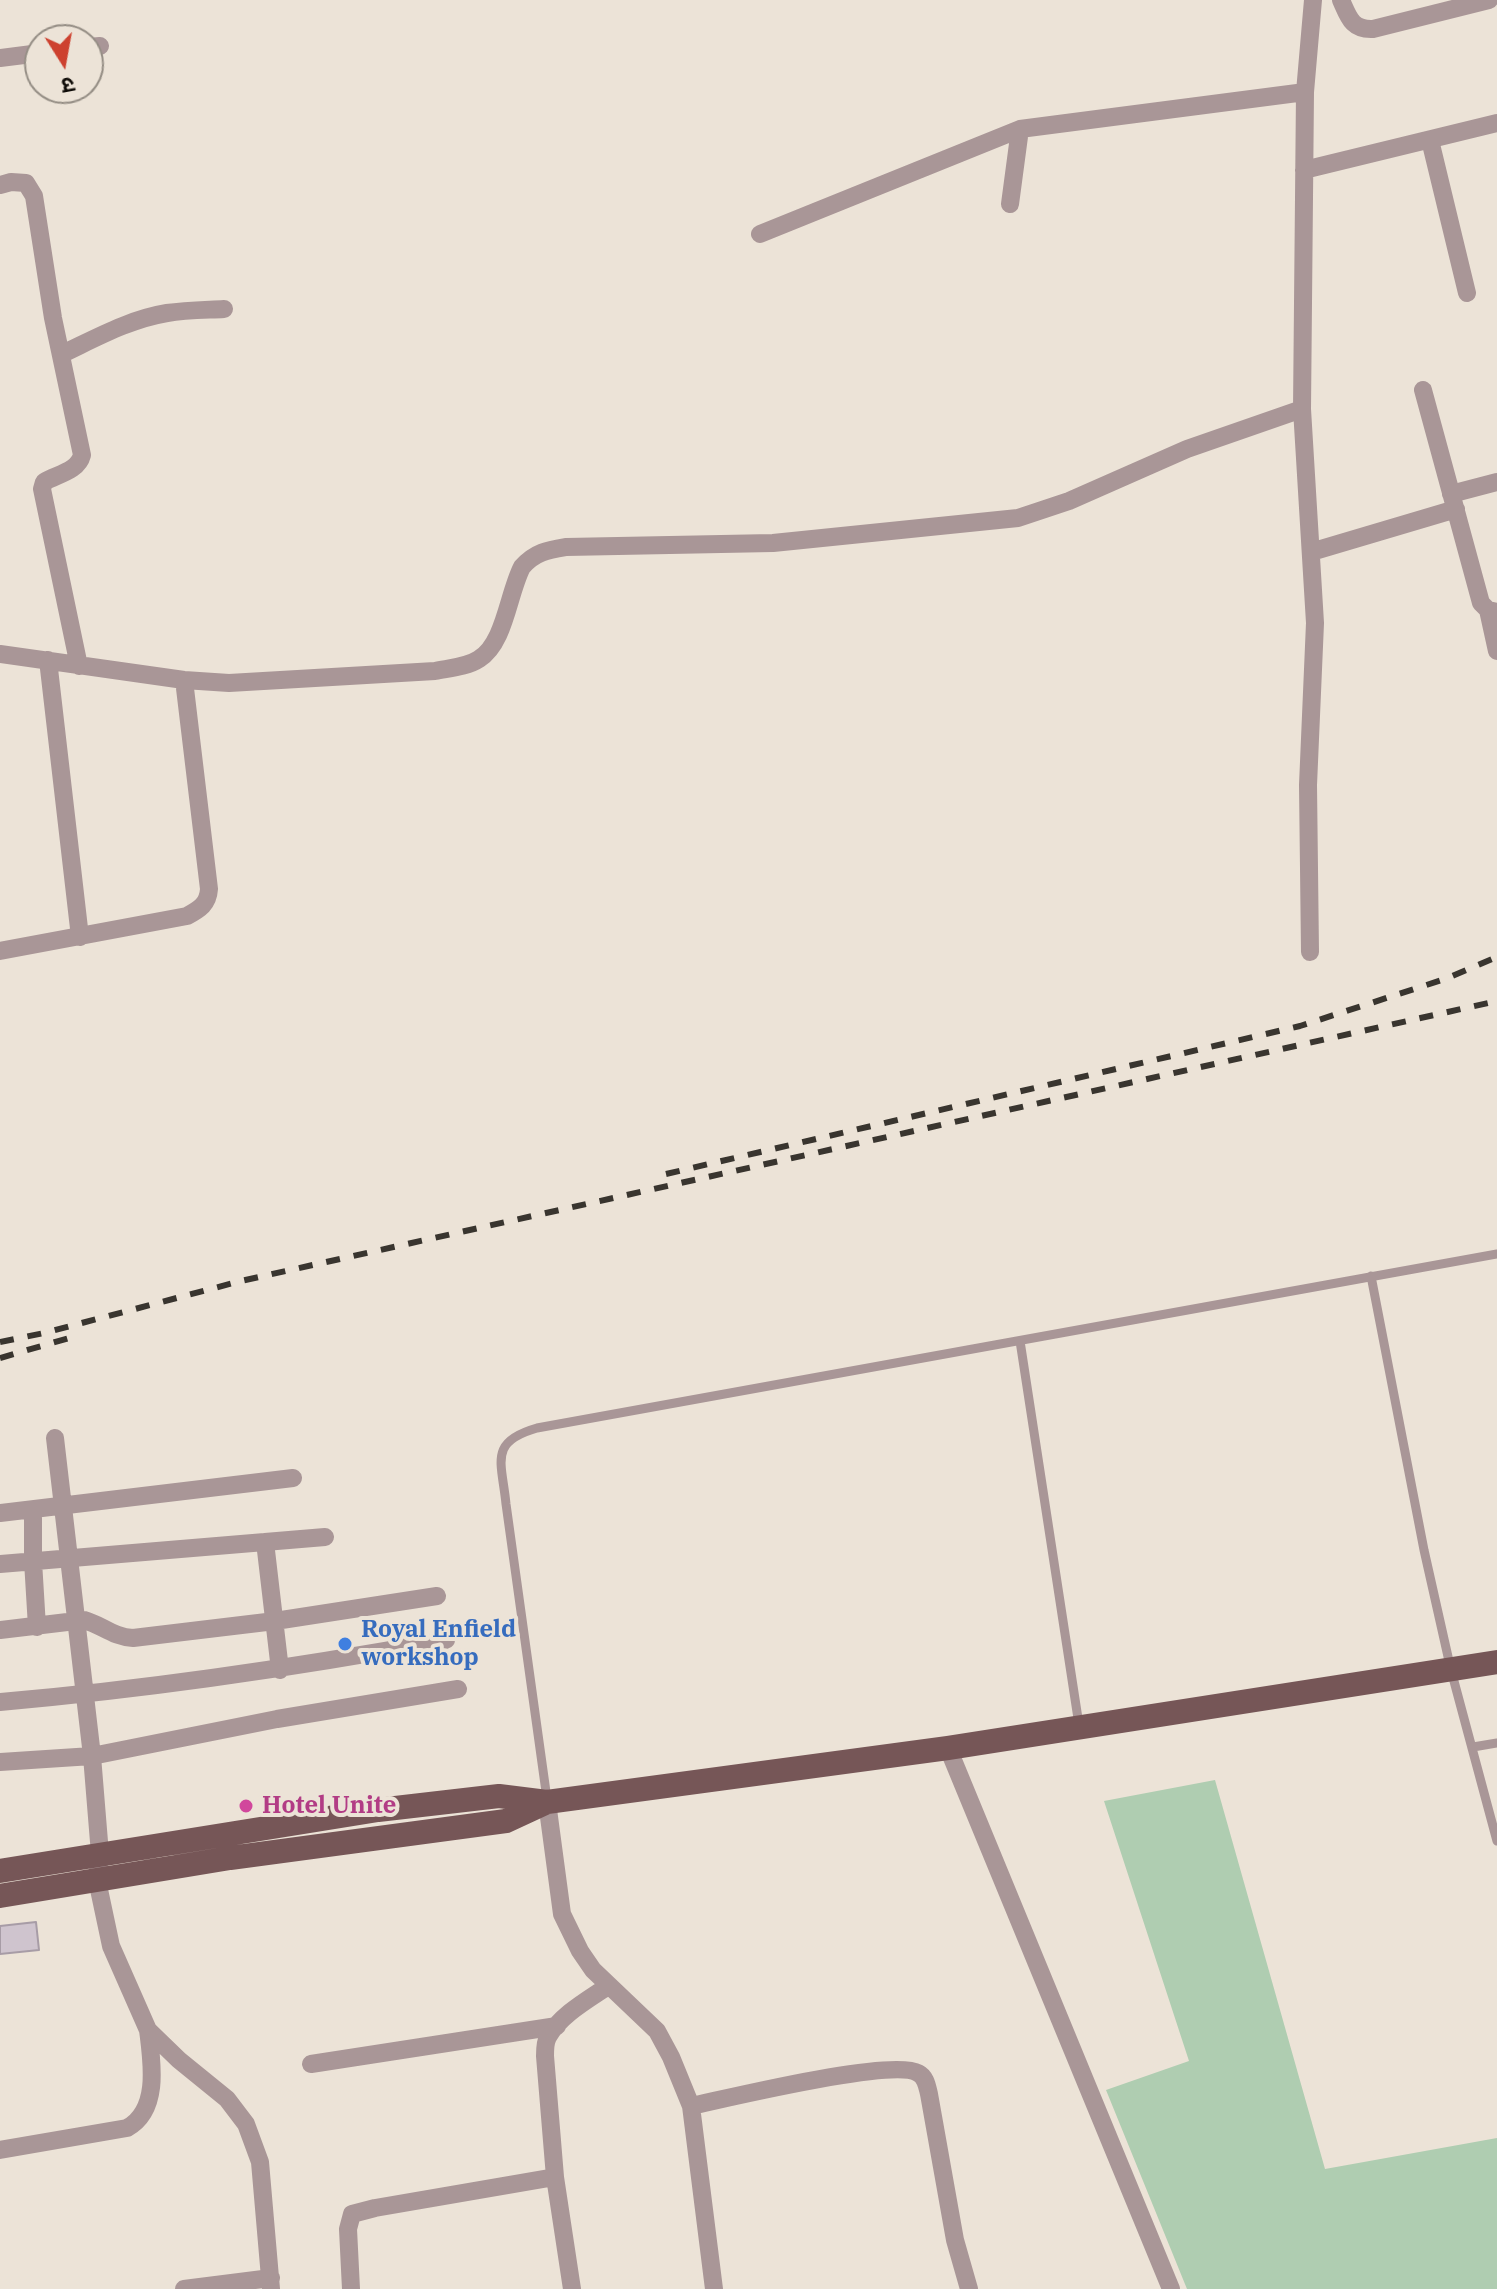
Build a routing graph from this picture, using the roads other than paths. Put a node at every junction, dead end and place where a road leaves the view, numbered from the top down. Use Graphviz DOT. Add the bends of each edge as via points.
graph roads {
  1 [pos="1313,0"];
  2 [pos="1341,0"];
  3 [pos="1489,0"];
  4 [pos="24,55"];
  5 [pos="0,58"];
  6 [pos="1305,92"];
  7 [pos="1497,123"];
  8 [pos="1020,129"];
  9 [pos="1430,140"];
  10 [pos="1304,170"];
  11 [pos="0,185"];
  12 [pos="1010,204"];
  13 [pos="760,234"];
  14 [pos="1467,293"];
  15 [pos="224,309"];
  16 [pos="62,354"];
  17 [pos="1423,390"];
  18 [pos="1302,409"];
  19 [pos="1497,482"];
  20 [pos="1454,501"];
  21 [pos="1311,552"];
  22 [pos="1492,611"];
  23 [pos="1497,651"];
  24 [pos="0,654"];
  25 [pos="48,660"];
  26 [pos="79,666"];
  27 [pos="184,680"];
  28 [pos="80,937"];
  29 [pos="0,951"];
  30 [pos="1310,952"];
  31 [pos="1497,1254"];
  32 [pos="1371,1276"];
  33 [pos="1020,1341"];
  34 [pos="55,1438"];
  35 [pos="293,1478"];
  36 [pos="64,1506"];
  37 [pos="33,1510"];
  38 [pos="0,1513"];
  39 [pos="325,1537"];
  40 [pos="265,1542"];
  41 [pos="68,1558"];
  42 [pos="33,1561"];
  43 [pos="0,1564"];
  44 [pos="437,1596"];
  45 [pos="77,1620"];
  46 [pos="275,1621"];
  47 [pos="37,1627"];
  48 [pos="0,1630"];
  49 [pos="446,1640"];
  50 [pos="1497,1662"];
  51 [pos="280,1670"];
  52 [pos="1451,1670"];
  53 [pos="458,1689"];
  54 [pos="85,1695"];
  55 [pos="0,1702"];
  56 [pos="1079,1728"];
  57 [pos="1497,1743"];
  58 [pos="1473,1747"];
  59 [pos="948,1748"];
  60 [pos="92,1756"];
  61 [pos="0,1762"];
  62 [pos="547,1802"];
  63 [pos="1497,1841"];
  64 [pos="100,1854"];
  65 [pos="0,1871"];
  66 [pos="97,1880"];
  67 [pos="0,1896"];
  68 [pos="608,1986"];
  69 [pos="557,2026"];
  70 [pos="148,2030"];
  71 [pos="311,2064"];
  72 [pos="691,2106"];
  73 [pos="0,2150"];
  74 [pos="555,2177"];
  75 [pos="271,2284"];
  76 [pos="184,2289"];
  77 [pos="351,2289"];
  78 [pos="572,2289"];
  79 [pos="714,2289"];
  80 [pos="969,2289"];
  81 [pos="1171,2289"];
  1 -- 6 [label="street"];
  2 -- 3 [label="street" via="1361,30"];
  4 -- 5 [label="street"];
  6 -- 8 [label="street"];
  6 -- 10 [label="street"];
  7 -- 9 [label="street"];
  8 -- 12 [label="street"];
  8 -- 13 [label="street"];
  9 -- 10 [label="street"];
  9 -- 14 [label="street"];
  10 -- 18 [label="street"];
  11 -- 16 [label="street" via="26,183 34,196"];
  15 -- 16 [label="street" via="148,318"];
  16 -- 26 [label="street" via="82,455 74,468 44,482 42,496"];
  17 -- 20 [label="street"];
  18 -- 21 [label="street"];
  18 -- 27 [label="street" via="1018,518 773,543 543,551 522,567 494,646 465,665 272,682"];
  19 -- 20 [label="street"];
  20 -- 21 [label="street"];
  20 -- 22 [label="street" via="1481,603"];
  21 -- 30 [label="street" via="1315,623 1308,785"];
  22 -- 23 [label="street"];
  24 -- 25 [label="street"];
  25 -- 26 [label="street"];
  25 -- 28 [label="street"];
  26 -- 27 [label="street"];
  27 -- 28 [label="street" via="208,899 187,916"];
  28 -- 29 [label="street"];
  31 -- 32 [label="lane"];
  32 -- 33 [label="lane"];
  32 -- 52 [label="lane"];
  33 -- 56 [label="lane"];
  33 -- 62 [label="lane" via="537,1428 509,1438 502,1461 506,1504"];
  34 -- 36 [label="street"];
  35 -- 36 [label="street"];
  36 -- 37 [label="street"];
  36 -- 41 [label="street"];
  37 -- 38 [label="street"];
  37 -- 42 [label="street"];
  39 -- 40 [label="street"];
  40 -- 41 [label="street"];
  40 -- 46 [label="street"];
  41 -- 42 [label="street"];
  41 -- 45 [label="street"];
  42 -- 43 [label="street"];
  42 -- 47 [label="street"];
  44 -- 46 [label="street"];
  45 -- 46 [label="street" via="133,1638"];
  45 -- 47 [label="street"];
  45 -- 54 [label="street"];
  46 -- 51 [label="street"];
  47 -- 48 [label="street"];
  49 -- 51 [label="street"];
  50 -- 52 [label="main road"];
  51 -- 54 [label="street"];
  52 -- 56 [label="main road"];
  52 -- 58 [label="lane"];
  53 -- 60 [label="street"];
  54 -- 55 [label="street"];
  54 -- 60 [label="street"];
  56 -- 59 [label="main road"];
  57 -- 58 [label="lane"];
  58 -- 63 [label="lane"];
  59 -- 62 [label="main road"];
  59 -- 81 [label="street"];
  60 -- 61 [label="street"];
  60 -- 64 [label="street"];
  62 -- 64 [label="main road" via="499,1796 378,1810"];
  62 -- 66 [label="main road" via="506,1821"];
  62 -- 68 [label="street" via="562,1914 580,1951"];
  64 -- 65 [label="main road"];
  64 -- 66 [label="street"];
  66 -- 67 [label="main road"];
  66 -- 70 [label="street" via="111,1946"];
  68 -- 69 [label="street"];
  68 -- 72 [label="street" via="657,2031"];
  69 -- 71 [label="street"];
  69 -- 74 [label="street" via="547,2038 545,2056"];
  70 -- 73 [label="street" via="153,2068 137,2123"];
  70 -- 75 [label="street" via="227,2099 246,2124 260,2162"];
  72 -- 79 [label="street"];
  72 -- 80 [label="street" via="856,2073 890,2068 917,2072 929,2094"];
  74 -- 77 [label="street" via="352,2214"];
  74 -- 78 [label="street"];
  75 -- 76 [label="street"];
}
